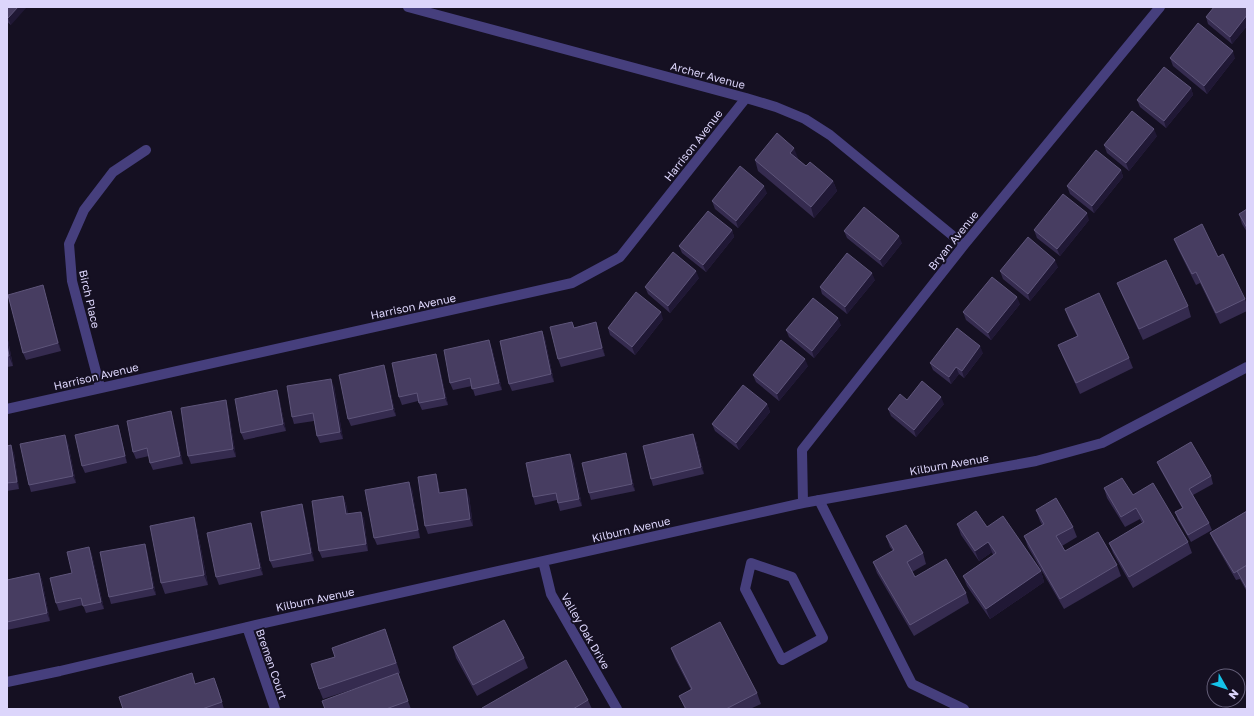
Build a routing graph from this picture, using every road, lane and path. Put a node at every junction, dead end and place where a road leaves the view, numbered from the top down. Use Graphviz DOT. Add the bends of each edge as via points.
graph roads {
  1 [pos="408,7"];
  2 [pos="1160,7"];
  3 [pos="746,98"];
  4 [pos="146,150"];
  5 [pos="964,244"];
  6 [pos="1247,367"];
  7 [pos="100,387"];
  8 [pos="7,409"];
  9 [pos="819,500"];
  10 [pos="803,503"];
  11 [pos="543,561"];
  12 [pos="751,563"];
  13 [pos="246,627"];
  14 [pos="7,682"];
  15 [pos="276,709"];
  16 [pos="617,709"];
  17 [pos="964,709"];
  1 -- 3 [label="street, Archer Avenue"];
  2 -- 5 [label="street, Bryan Avenue"];
  3 -- 5 [label="street, Archer Avenue" via="805,119 830,135"];
  3 -- 7 [label="street, Harrison Avenue" via="620,256 572,284"];
  4 -- 7 [label="street, Birch Place" via="113,172 84,210 69,244 72,281"];
  5 -- 10 [label="street, Bryan Avenue" via="802,450"];
  6 -- 9 [label="street, Kilburn Avenue" via="1102,443 1036,461"];
  7 -- 8 [label="street, Harrison Avenue"];
  9 -- 10 [label="street, Kilburn Avenue"];
  9 -- 17 [label="street" via="912,684"];
  10 -- 11 [label="street, Kilburn Avenue"];
  11 -- 13 [label="street, Kilburn Avenue"];
  11 -- 16 [label="street, Valley Oak Drive" via="551,594"];
  12 -- 12 [label="street" via="745,589 782,660 824,638 792,577"];
  13 -- 14 [label="street, Kilburn Avenue"];
  13 -- 15 [label="street, Bremen Court"];
}
